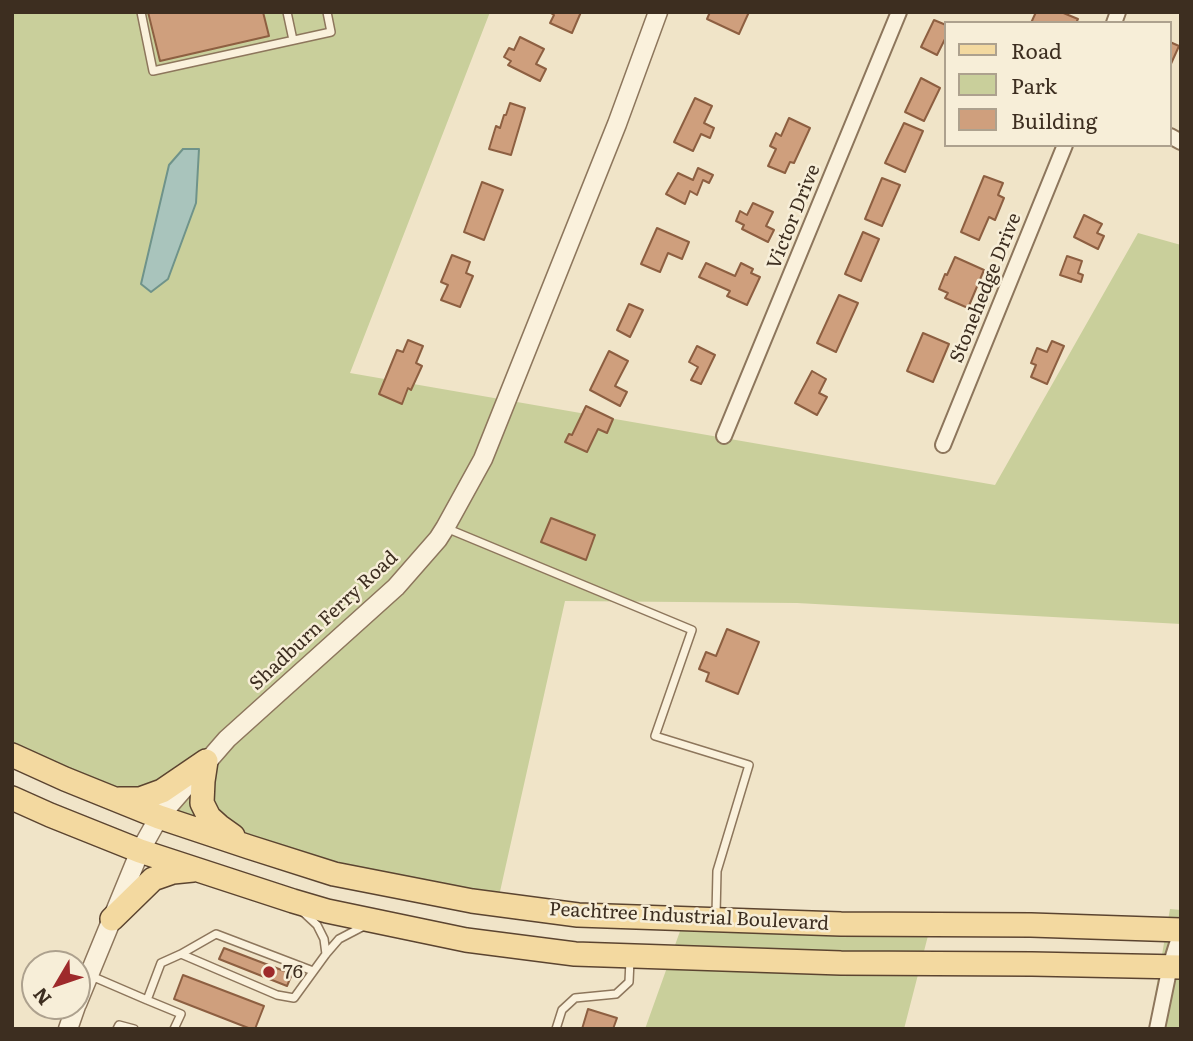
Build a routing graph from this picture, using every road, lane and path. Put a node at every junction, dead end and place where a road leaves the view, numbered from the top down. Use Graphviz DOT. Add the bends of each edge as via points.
graph roads {
  1 [pos="141,12"];
  2 [pos="287,12"];
  3 [pos="327,12"];
  4 [pos="658,12"];
  5 [pos="899,12"];
  6 [pos="293,40"];
  7 [pos="1064,147"];
  8 [pos="724,436"];
  9 [pos="943,445"];
  10 [pos="445,528"];
  11 [pos="12,755"];
  12 [pos="206,761"];
  13 [pos="12,798"];
  14 [pos="113,798"];
  15 [pos="159,817"];
  16 [pos="249,847"];
  17 [pos="140,851"];
  18 [pos="195,870"];
  19 [pos="293,901"];
  20 [pos="112,919"];
  21 [pos="716,919"];
  22 [pos="374,922"];
  23 [pos="1181,931"];
  24 [pos="181,954"];
  25 [pos="326,954"];
  26 [pos="630,956"];
  27 [pos="1176,967"];
  28 [pos="91,968"];
  29 [pos="313,971"];
  30 [pos="91,976"];
  31 [pos="147,1000"];
  32 [pos="117,1029"];
  33 [pos="134,1029"];
  34 [pos="174,1029"];
  35 [pos="556,1029"];
  36 [pos="1157,1029"];
  1 -- 6 [label="lane" via="153,71"];
  2 -- 6 [label="lane"];
  3 -- 6 [label="lane" via="331,32"];
  4 -- 10 [label="street, Shadburn Ferry Road" via="488,448"];
  5 -- 8 [label="street, Victor Drive"];
  7 -- 9 [label="street, Stonehedge Drive"];
  10 -- 12 [label="street, Shadburn Ferry Road" via="396,587"];
  10 -- 21 [label="lane" via="692,630 655,736 749,765 717,871"];
  11 -- 14 [label="main road, Peachtree Industrial Boulevard"];
  12 -- 14 [label="main road" via="162,791 141,799"];
  12 -- 15 [label="street, Shadburn Ferry Road"];
  12 -- 16 [label="main road" via="202,803 209,817"];
  13 -- 17 [label="main road, Peachtree Industrial Boulevard"];
  14 -- 15 [label="main road, Peachtree Industrial Boulevard"];
  15 -- 16 [label="main road, Peachtree Industrial Boulevard"];
  15 -- 17 [label="street, Shadburn Ferry Road"];
  16 -- 21 [label="main road, Peachtree Industrial Boulevard" via="334,874 472,901 578,915"];
  17 -- 18 [label="main road, Peachtree Industrial Boulevard"];
  17 -- 20 [label="street, Shadburn Ferry Road"];
  18 -- 19 [label="main road, Peachtree Industrial Boulevard"];
  18 -- 20 [label="main road" via="153,879"];
  19 -- 22 [label="main road, Peachtree Industrial Boulevard"];
  19 -- 25 [label="lane" via="317,925"];
  20 -- 28 [label="street, Shadburn Ferry Road"];
  21 -- 23 [label="main road, Peachtree Industrial Boulevard"];
  22 -- 25 [label="lane" via="339,939"];
  22 -- 26 [label="main road, Peachtree Industrial Boulevard" via="479,942"];
  23 -- 27 [label="street"];
  24 -- 29 [label="lane" via="216,934"];
  24 -- 29 [label="lane" via="294,998"];
  24 -- 31 [label="lane" via="162,963"];
  25 -- 29 [label="lane"];
  26 -- 27 [label="main road, Peachtree Industrial Boulevard"];
  26 -- 35 [label="lane" via="629,982 616,994 575,998 562,1010"];
  27 -- 36 [label="street"];
  30 -- 31 [label="lane"];
  31 -- 34 [label="lane" via="181,1014"];
  32 -- 33 [label="lane" via="119,1025"];
}
